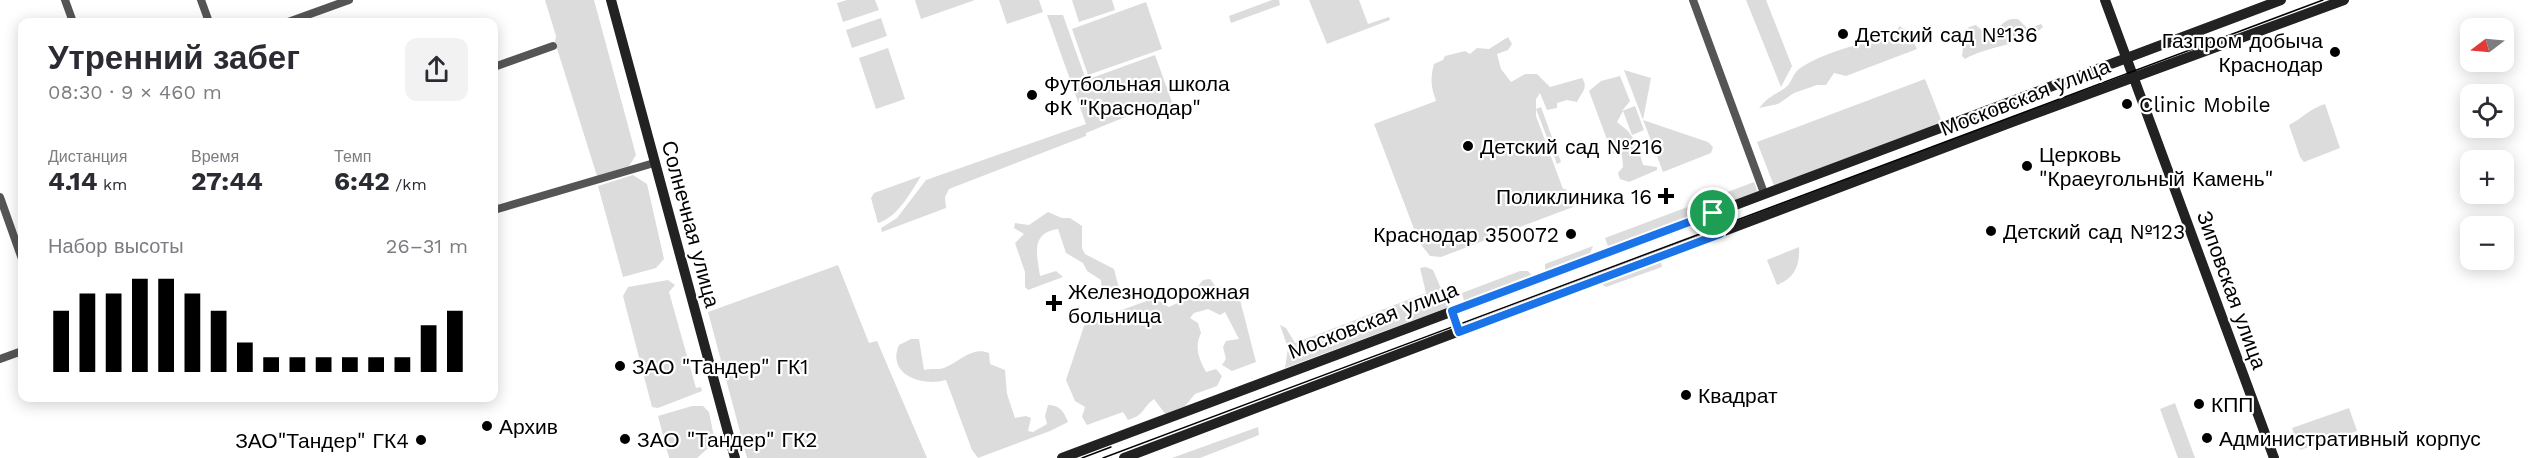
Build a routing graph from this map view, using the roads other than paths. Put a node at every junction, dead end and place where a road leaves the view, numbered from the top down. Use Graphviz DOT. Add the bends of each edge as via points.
graph roads {
  1 [pos="65,0"];
  2 [pos="201,0"];
  3 [pos="349,0"];
  4 [pos="611,0"];
  5 [pos="1693,0"];
  6 [pos="2105,0"];
  7 [pos="2280,0"];
  8 [pos="2344,0"];
  9 [pos="72,18"];
  10 [pos="208,18"];
  11 [pos="299,18"];
  12 [pos="553,46"];
  13 [pos="2125,57"];
  14 [pos="498,66"];
  15 [pos="2133,77"];
  16 [pos="654,163"];
  17 [pos="1834,167"];
  18 [pos="1841,188"];
  19 [pos="1764,193"];
  20 [pos="0,197"];
  21 [pos="498,209"];
  22 [pos="1713,213"];
  23 [pos="1698,219"];
  24 [pos="1720,234"];
  25 [pos="1705,239"];
  26 [pos="18,248"];
  27 [pos="1467,305"];
  28 [pos="1452,311"];
  29 [pos="1474,326"];
  30 [pos="1459,332"];
  31 [pos="18,352"];
  32 [pos="0,359"];
  33 [pos="735,458"];
  34 [pos="1062,458"];
  35 [pos="1124,458"];
  36 [pos="2274,458"];
  1 -- 9 [label="street"];
  2 -- 10 [label="street"];
  3 -- 11 [label="street"];
  4 -- 16 [label="street, Солнечная улица"];
  5 -- 19 [label="street"];
  6 -- 13 [label="street, Зиповская улица"];
  7 -- 13 [label="street, Московская улица"];
  8 -- 15 [label="street, Московская улица"];
  12 -- 14 [label="street"];
  13 -- 15 [label="street, Зиповская улица"];
  13 -- 17 [label="street, Московская улица"];
  15 -- 18 [label="street, Московская улица"];
  15 -- 36 [label="street, Зиповская улица"];
  16 -- 21 [label="street"];
  16 -- 33 [label="street, Солнечная улица"];
  17 -- 18 [label="street"];
  17 -- 19 [label="street, Московская улица"];
  18 -- 24 [label="street, Московская улица"];
  19 -- 22 [label="street, Московская улица"];
  20 -- 26 [label="street"];
  22 -- 23 [label="street, Московская улица"];
  22 -- 24 [label="street"];
  23 -- 25 [label="street"];
  23 -- 27 [label="street, Московская улица"];
  24 -- 25 [label="street, Московская улица"];
  25 -- 29 [label="street, Московская улица"];
  27 -- 28 [label="street, Московская улица"];
  27 -- 29 [label="street"];
  28 -- 30 [label="street"];
  28 -- 34 [label="street, Московская улица"];
  29 -- 30 [label="street, Московская улица"];
  30 -- 35 [label="street, Московская улица"];
  31 -- 32 [label="street"];
}
